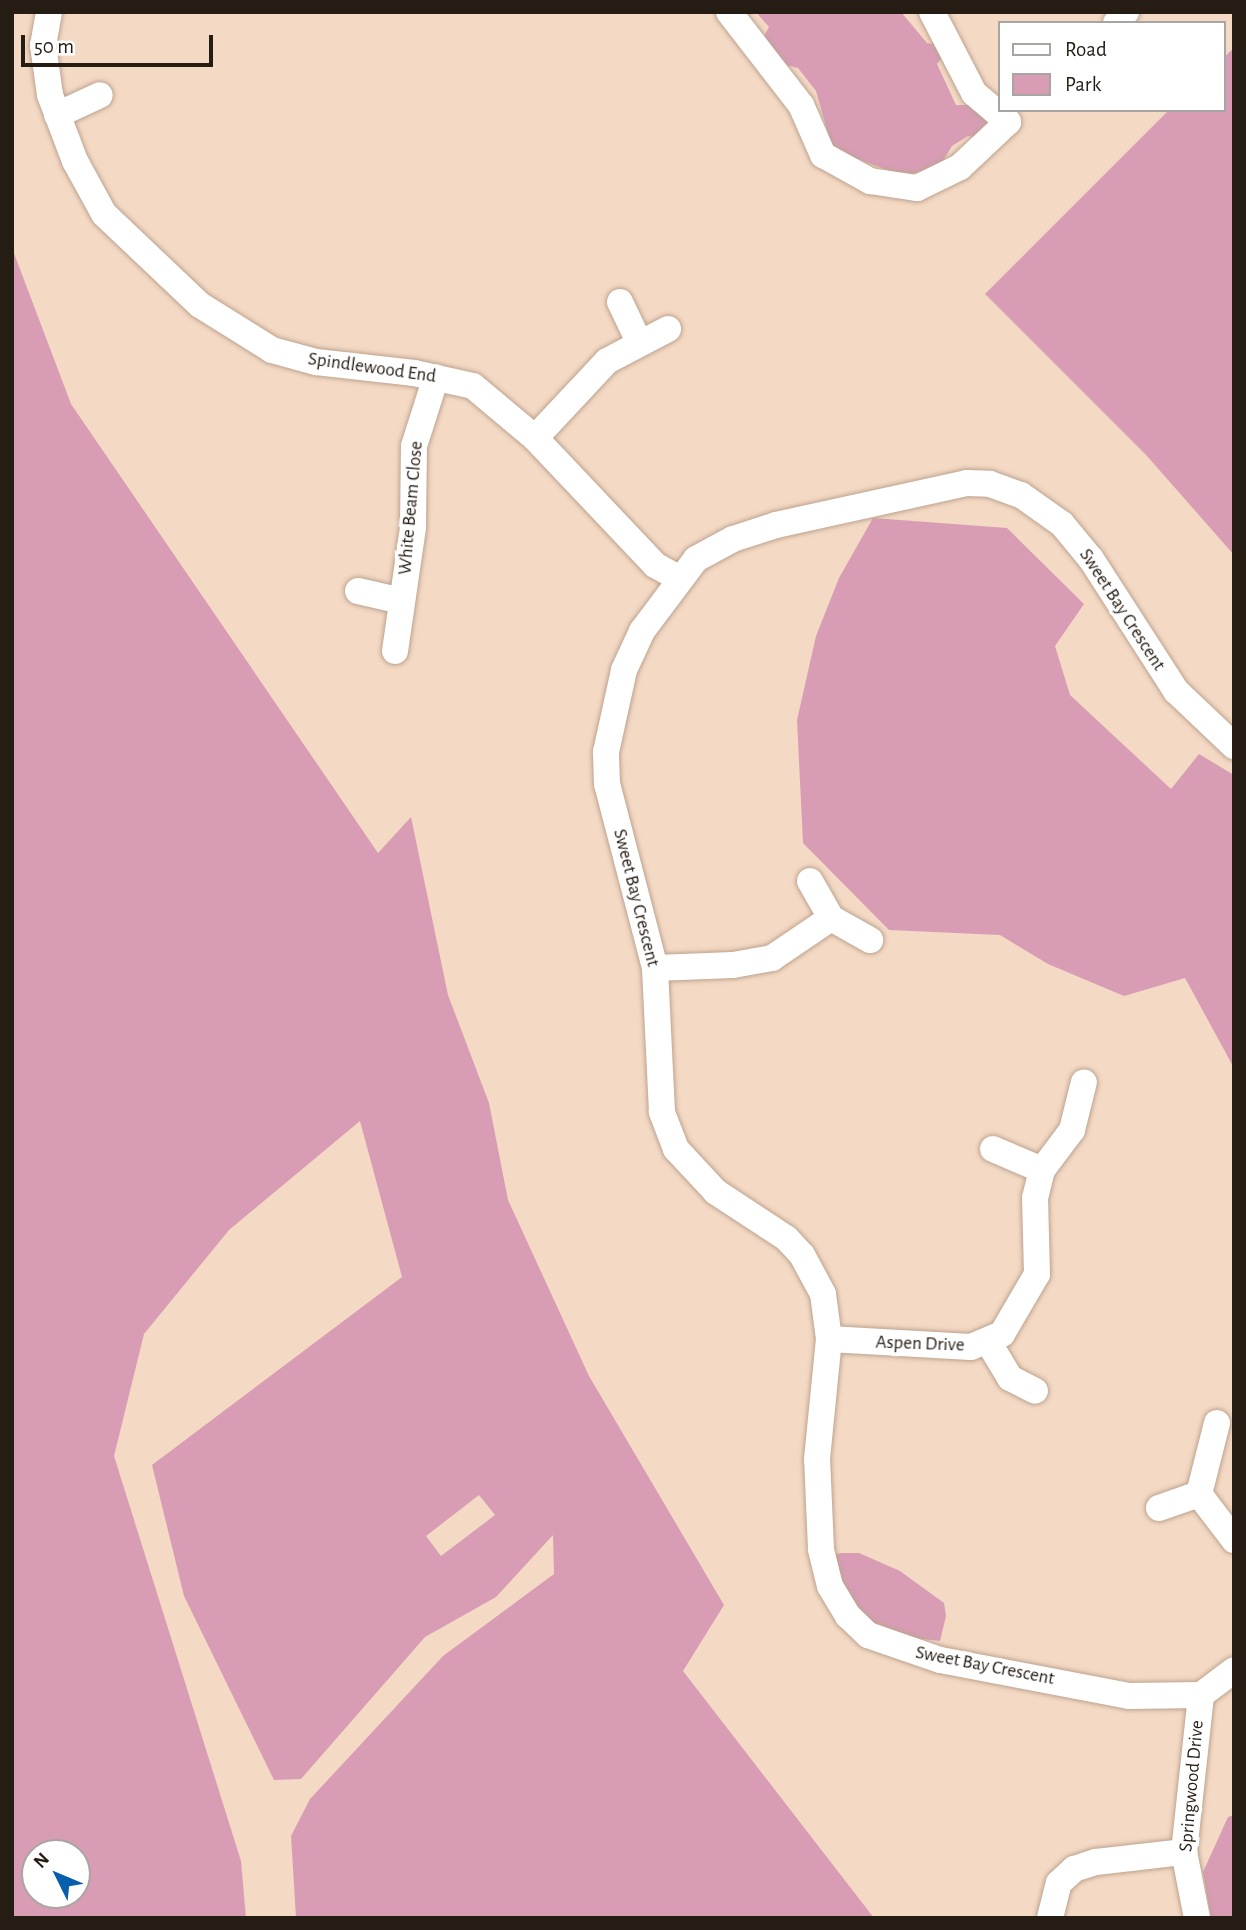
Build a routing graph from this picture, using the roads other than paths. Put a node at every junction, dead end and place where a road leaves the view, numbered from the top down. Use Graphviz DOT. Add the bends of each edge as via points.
graph roads {
  1 [pos="48,12"];
  2 [pos="729,12"];
  3 [pos="932,12"];
  4 [pos="100,94"];
  5 [pos="54,105"];
  6 [pos="998,106"];
  7 [pos="1016,116"];
  8 [pos="620,302"];
  9 [pos="668,329"];
  10 [pos="639,342"];
  11 [pos="436,377"];
  12 [pos="534,438"];
  13 [pos="680,579"];
  14 [pos="358,591"];
  15 [pos="402,601"];
  16 [pos="395,651"];
  17 [pos="1234,746"];
  18 [pos="810,881"];
  19 [pos="831,918"];
  20 [pos="870,940"];
  21 [pos="655,968"];
  22 [pos="1084,1082"];
  23 [pos="993,1149"];
  24 [pos="1042,1170"];
  25 [pos="829,1339"];
  26 [pos="989,1343"];
  27 [pos="1035,1391"];
  28 [pos="1217,1423"];
  29 [pos="1199,1494"];
  30 [pos="1159,1508"];
  31 [pos="1234,1540"];
  32 [pos="1234,1671"];
  33 [pos="1200,1695"];
  34 [pos="1184,1853"];
  35 [pos="1050,1918"];
  36 [pos="1197,1918"];
  1 -- 5 [label="street, Spindlewood End" via="43,45"];
  2 -- 7 [label="street" via="801,105 822,155 870,181 917,188 970,159"];
  3 -- 6 [label="street" via="974,93"];
  4 -- 5 [label="street"];
  5 -- 11 [label="street, Spindlewood End" via="75,161 104,214 222,322 272,349 316,362"];
  8 -- 10 [label="street"];
  9 -- 10 [label="street"];
  10 -- 12 [label="street" via="607,361"];
  11 -- 12 [label="street, Spindlewood End" via="481,391"];
  11 -- 15 [label="street, White Beam Close" via="414,446 413,527"];
  12 -- 13 [label="street, Spindlewood End" via="655,565"];
  13 -- 17 [label="street, Sweet Bay Crescent" via="705,554 776,525 967,483 990,484 1021,495 1062,524 1091,559 1176,691"];
  13 -- 21 [label="street, Sweet Bay Crescent" via="642,631 624,670 606,752 607,784"];
  14 -- 15 [label="street, White Beam Close"];
  15 -- 16 [label="street, White Beam Close"];
  18 -- 19 [label="street"];
  19 -- 20 [label="street"];
  19 -- 21 [label="street" via="772,958"];
  21 -- 25 [label="street, Sweet Bay Crescent" via="662,1112 676,1149 716,1192 762,1219 802,1255 823,1294"];
  22 -- 24 [label="street, Aspen Drive" via="1072,1130"];
  23 -- 24 [label="street"];
  24 -- 26 [label="street, Aspen Drive" via="1035,1198 1037,1274 1021,1310"];
  25 -- 26 [label="street, Aspen Drive" via="971,1347"];
  25 -- 33 [label="street, Sweet Bay Crescent" via="817,1459 821,1549 830,1586 848,1616 868,1635 940,1660 1129,1696"];
  26 -- 27 [label="street" via="1010,1378"];
  28 -- 29 [label="street"];
  29 -- 30 [label="street"];
  29 -- 31 [label="street"];
  32 -- 33 [label="street"];
  33 -- 34 [label="street, Springwood Drive"];
  34 -- 35 [label="street" via="1096,1861 1074,1869 1059,1883"];
  34 -- 36 [label="street, Springwood Drive"];
}
